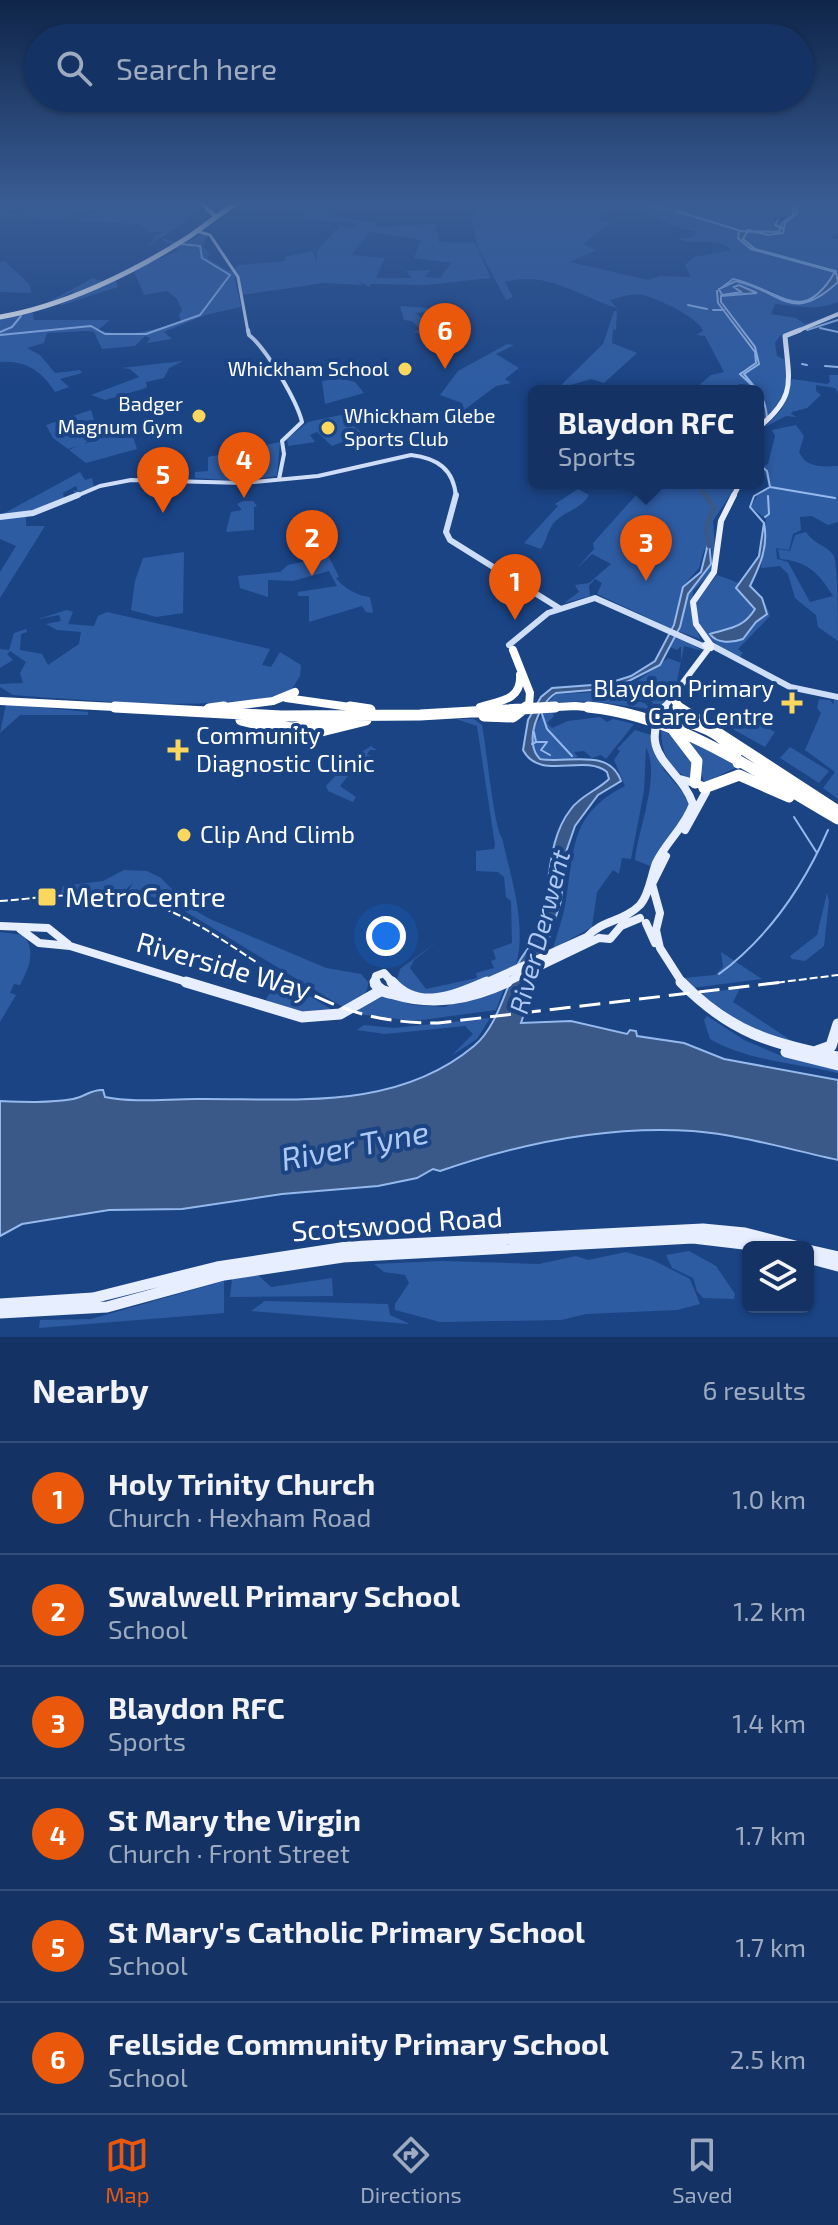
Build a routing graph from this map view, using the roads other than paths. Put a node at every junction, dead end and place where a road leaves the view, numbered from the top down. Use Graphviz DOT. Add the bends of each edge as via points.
graph roads {
  1 [pos="129,265"];
  2 [pos="231,265"];
  3 [pos="838,314"];
  4 [pos="0,317"];
  5 [pos="764,423"];
  6 [pos="279,479"];
  7 [pos="737,489"];
  8 [pos="0,517"];
  9 [pos="551,602"];
  10 [pos="567,606"];
  11 [pos="559,608"];
  12 [pos="550,612"];
  13 [pos="512,646"];
  14 [pos="704,646"];
  15 [pos="678,689"];
  16 [pos="295,692"];
  17 [pos="838,697"];
  18 [pos="283,698"];
  19 [pos="0,699"];
  20 [pos="678,707"];
  21 [pos="152,710"];
  22 [pos="452,712"];
  23 [pos="408,714"];
  24 [pos="665,716"];
  25 [pos="373,719"];
  26 [pos="261,724"];
  27 [pos="727,777"];
  28 [pos="758,781"];
  29 [pos="697,790"];
  30 [pos="838,817"];
  31 [pos="646,913"];
  32 [pos="0,926"];
  33 [pos="610,928"];
  34 [pos="597,934"];
  35 [pos="392,982"];
  36 [pos="495,982"];
  37 [pos="380,988"];
  38 [pos="838,1024"];
  39 [pos="795,1052"];
  40 [pos="838,1061"];
  41 [pos="776,1241"];
  42 [pos="742,1244"];
  43 [pos="814,1251"];
  44 [pos="838,1257"];
  45 [pos="814,1260"];
  46 [pos="838,1266"];
  47 [pos="0,1304"];
  48 [pos="0,1313"];
  1 -- 4 [label="highway" via="51,305"];
  2 -- 6 [label="main road" via="249,335 263,346 303,420 283,440"];
  3 -- 5 [label="main road" via="785,336 790,388"];
  6 -- 8 [label="main road" via="144,479 109,484 48,510"];
  6 -- 9 [label="main road" via="338,473 399,456 434,460 444,468 458,500 446,532 450,540"];
  7 -- 14 [label="main road" via="722,517 714,572 693,600"];
  9 -- 10 [label="main road"];
  9 -- 11 [label="main road"];
  9 -- 12 [label="main road"];
  10 -- 11 [label="main road"];
  10 -- 14 [label="main road" via="599,598"];
  11 -- 12 [label="main road"];
  12 -- 13 [label="main road" via="528,623"];
  13 -- 22 [label="highway" via="521,685 516,696"];
  13 -- 22 [label="highway" via="531,700 523,713 503,718"];
  14 -- 15 [label="main road"];
  14 -- 17 [label="main road" via="806,692"];
  15 -- 20 [label="highway"];
  15 -- 24 [label="main road"];
  16 -- 18 [label="highway"];
  18 -- 21 [label="highway" via="223,708"];
  18 -- 23 [label="highway"];
  19 -- 21 [label="highway"];
  20 -- 24 [label="highway"];
  20 -- 30 [label="highway"];
  21 -- 23 [label="highway"];
  21 -- 26 [label="highway"];
  22 -- 23 [label="highway"];
  22 -- 23 [label="highway"];
  22 -- 24 [label="highway" via="563,705"];
  23 -- 25 [label="highway"];
  24 -- 27 [label="highway" via="731,745 738,763"];
  24 -- 29 [label="highway" via="693,753"];
  24 -- 29 [label="main road" via="656,721 657,752 667,770"];
  24 -- 30 [label="highway"];
  25 -- 26 [label="highway" via="304,727"];
  25 -- 26 [label="highway" via="283,739"];
  27 -- 28 [label="highway"];
  27 -- 29 [label="highway"];
  28 -- 29 [label="highway" via="735,777"];
  28 -- 30 [label="highway"];
  29 -- 31 [label="main road" via="691,823 655,876"];
  31 -- 33 [label="main road"];
  31 -- 39 [label="main road" via="660,951 693,998 739,1031"];
  32 -- 37 [label="main road, Riverside Way" via="38,934 39,943 50,936 297,1016 340,1014"];
  33 -- 34 [label="main road" via="599,924"];
  33 -- 34 [label="main road" via="608,940"];
  34 -- 36 [label="main road"];
  35 -- 36 [label="main road" via="412,996 436,999"];
  35 -- 37 [label="main road"];
  35 -- 37 [label="main road" via="382,973 375,978"];
  36 -- 37 [label="main road" via="460,1000 435,1004"];
  38 -- 39 [label="main road" via="827,1049"];
  39 -- 40 [label="main road"];
  41 -- 47 [label="main road, Scotswood Road" via="703,1229 358,1246 242,1262 93,1298"];
  42 -- 48 [label="main road, Scotswood Road" via="693,1238 367,1255 238,1272 87,1310"];
  43 -- 44 [label="main road"];
  45 -- 46 [label="main road"];
}
